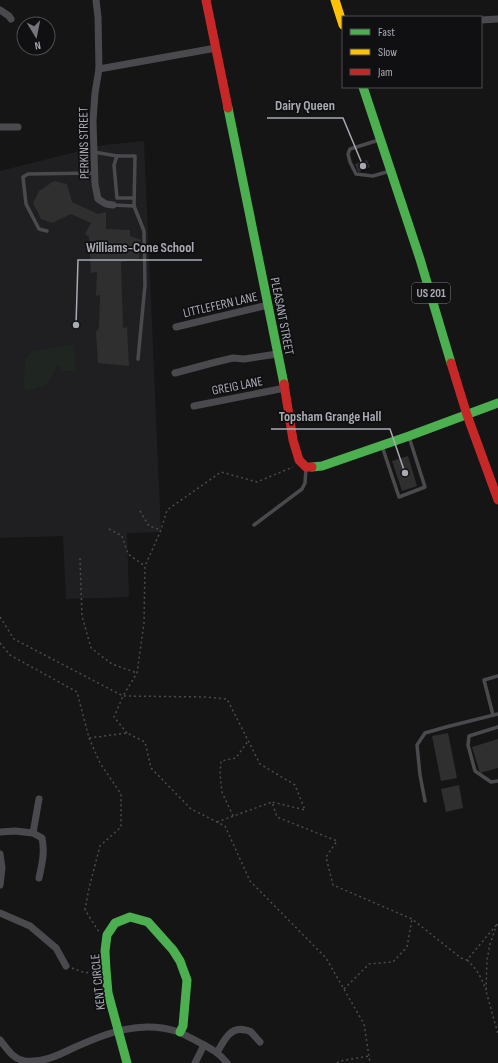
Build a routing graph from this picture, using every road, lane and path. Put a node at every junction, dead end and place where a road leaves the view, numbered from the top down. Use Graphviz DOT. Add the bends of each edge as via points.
graph roads {
  1 [pos="96,0"];
  2 [pos="206,0"];
  3 [pos="335,0"];
  4 [pos="0,10"];
  5 [pos="11,19"];
  6 [pos="498,19"];
  7 [pos="482,20"];
  8 [pos="342,21"];
  9 [pos="216,48"];
  10 [pos="99,69"];
  11 [pos="363,88"];
  12 [pos="0,127"];
  13 [pos="18,127"];
  14 [pos="380,139"];
  15 [pos="94,152"];
  16 [pos="118,156"];
  17 [pos="391,171"];
  18 [pos="95,173"];
  19 [pos="134,198"];
  20 [pos="113,205"];
  21 [pos="134,206"];
  22 [pos="47,231"];
  23 [pos="268,305"];
  24 [pos="176,327"];
  25 [pos="277,354"];
  26 [pos="138,359"];
  27 [pos="174,373"];
  28 [pos="285,388"];
  29 [pos="498,403"];
  30 [pos="194,406"];
  31 [pos="467,415"];
  32 [pos="409,436"];
  33 [pos="382,445"];
  34 [pos="296,466"];
  35 [pos="306,467"];
  36 [pos="498,500"];
  37 [pos="140,511"];
  38 [pos="254,525"];
  39 [pos="109,529"];
  40 [pos="161,530"];
  41 [pos="80,558"];
  42 [pos="145,566"];
  43 [pos="0,617"];
  44 [pos="0,643"];
  45 [pos="137,673"];
  46 [pos="498,676"];
  47 [pos="123,696"];
  48 [pos="498,714"];
  49 [pos="493,715"];
  50 [pos="498,727"];
  51 [pos="127,733"];
  52 [pos="89,738"];
  53 [pos="248,741"];
  54 [pos="498,781"];
  55 [pos="39,799"];
  56 [pos="425,801"];
  57 [pos="272,802"];
  58 [pos="232,816"];
  59 [pos="217,822"];
  60 [pos="0,832"];
  61 [pos="33,833"];
  62 [pos="0,854"];
  63 [pos="39,878"];
  64 [pos="0,885"];
  65 [pos="0,914"];
  66 [pos="412,919"];
  67 [pos="498,923"];
  68 [pos="106,942"];
  69 [pos="467,960"];
  70 [pos="66,966"];
  71 [pos="106,970"];
  72 [pos="344,990"];
  73 [pos="486,991"];
  74 [pos="118,1030"];
  75 [pos="180,1032"];
  76 [pos="498,1034"];
  77 [pos="0,1040"];
  78 [pos="260,1042"];
  79 [pos="204,1045"];
  80 [pos="218,1053"];
  81 [pos="369,1056"];
  82 [pos="127,1063"];
  83 [pos="195,1063"];
  84 [pos="228,1063"];
  85 [pos="337,1063"];
  86 [pos="370,1063"];
  1 -- 10 [label="street, PERKINS STREET"];
  2 -- 9 [label="street, PLEASANT STREET"];
  3 -- 8 [label="street"];
  4 -- 5 [label="street"];
  6 -- 7 [label="street"];
  9 -- 10 [label="street"];
  9 -- 23 [label="street, PLEASANT STREET"];
  10 -- 15 [label="street, PERKINS STREET" via="93,121"];
  11 -- 14 [label="street, US 201"];
  12 -- 13 [label="street"];
  14 -- 17 [label="street, US 201"];
  14 -- 17 [label="lane" via="350,149 350,162 356,174 373,176"];
  15 -- 16 [label="lane"];
  15 -- 18 [label="street, PERKINS STREET"];
  16 -- 19 [label="lane" via="135,156"];
  16 -- 19 [label="lane" via="114,165 117,198"];
  17 -- 31 [label="street, US 201"];
  18 -- 20 [label="street, PERKINS STREET" via="98,199"];
  18 -- 22 [label="lane" via="28,174 23,177 26,204 40,229"];
  19 -- 21 [label="lane"];
  20 -- 21 [label="lane"];
  21 -- 26 [label="lane" via="144,231 145,285"];
  23 -- 24 [label="street, LITTLEFERN LANE"];
  23 -- 25 [label="street, PLEASANT STREET"];
  25 -- 27 [label="street" via="233,358"];
  25 -- 28 [label="street, PLEASANT STREET"];
  28 -- 30 [label="street, GREIG LANE"];
  28 -- 35 [label="street, PLEASANT STREET" via="293,440 299,460"];
  29 -- 31 [label="street"];
  31 -- 32 [label="street"];
  31 -- 36 [label="street, US 201"];
  32 -- 33 [label="street"];
  32 -- 33 [label="lane" via="425,488 399,497"];
  33 -- 35 [label="street" via="322,466"];
  34 -- 40 [label="path" via="257,482 221,472 167,510"];
  35 -- 38 [label="lane" via="302,489"];
  37 -- 40 [label="path" via="149,526"];
  39 -- 42 [label="path" via="122,536 128,554"];
  40 -- 42 [label="path"];
  41 -- 45 [label="path" via="82,616 91,648 112,664"];
  42 -- 45 [label="path" via="144,623"];
  43 -- 47 [label="path" via="14,639"];
  44 -- 52 [label="path" via="10,655 77,692"];
  45 -- 47 [label="path"];
  46 -- 49 [label="lane" via="484,680"];
  47 -- 51 [label="path" via="114,717"];
  47 -- 53 [label="path" via="227,699"];
  48 -- 49 [label="lane"];
  49 -- 56 [label="lane" via="425,734 417,745"];
  50 -- 54 [label="lane" via="469,736 468,745 476,772 491,782"];
  51 -- 52 [label="path"];
  51 -- 59 [label="path" via="145,742 151,768 191,809"];
  52 -- 68 [label="path" via="100,763 121,794 122,827 100,846 85,910"];
  53 -- 57 [label="path" via="260,764 295,785 305,810"];
  53 -- 58 [label="path" via="236,758 221,761 222,792"];
  55 -- 61 [label="street"];
  57 -- 58 [label="path"];
  57 -- 66 [label="path" via="277,816 337,841 326,856 333,885"];
  58 -- 59 [label="path"];
  59 -- 72 [label="path" via="225,826 250,881 326,958"];
  60 -- 61 [label="street"];
  61 -- 63 [label="street" via="42,838 44,847"];
  62 -- 64 [label="street"];
  65 -- 70 [label="street" via="30,926 56,948"];
  66 -- 69 [label="path"];
  66 -- 72 [label="path" via="407,947 393,962 369,964"];
  67 -- 69 [label="path"];
  67 -- 73 [label="path" via="490,944"];
  68 -- 71 [label="street, KENT CIRCLE"];
  68 -- 75 [label="street, KENT CIRCLE" via="114,923 130,918 148,922 173,950 187,980 183,1026"];
  69 -- 73 [label="path" via="474,967"];
  70 -- 71 [label="path" via="85,973"];
  71 -- 74 [label="street, KENT CIRCLE" via="108,993"];
  72 -- 81 [label="path" via="364,1024"];
  73 -- 76 [label="path"];
  74 -- 75 [label="street" via="142,1026"];
  74 -- 77 [label="street" via="51,1059 38,1061 24,1061 11,1055"];
  74 -- 82 [label="street, KENT CIRCLE"];
  75 -- 79 [label="street"];
  78 -- 80 [label="street" via="250,1031 237,1029 225,1039"];
  79 -- 80 [label="street"];
  79 -- 83 [label="street"];
  80 -- 84 [label="street"];
  81 -- 85 [label="path"];
  81 -- 86 [label="path"];
}
